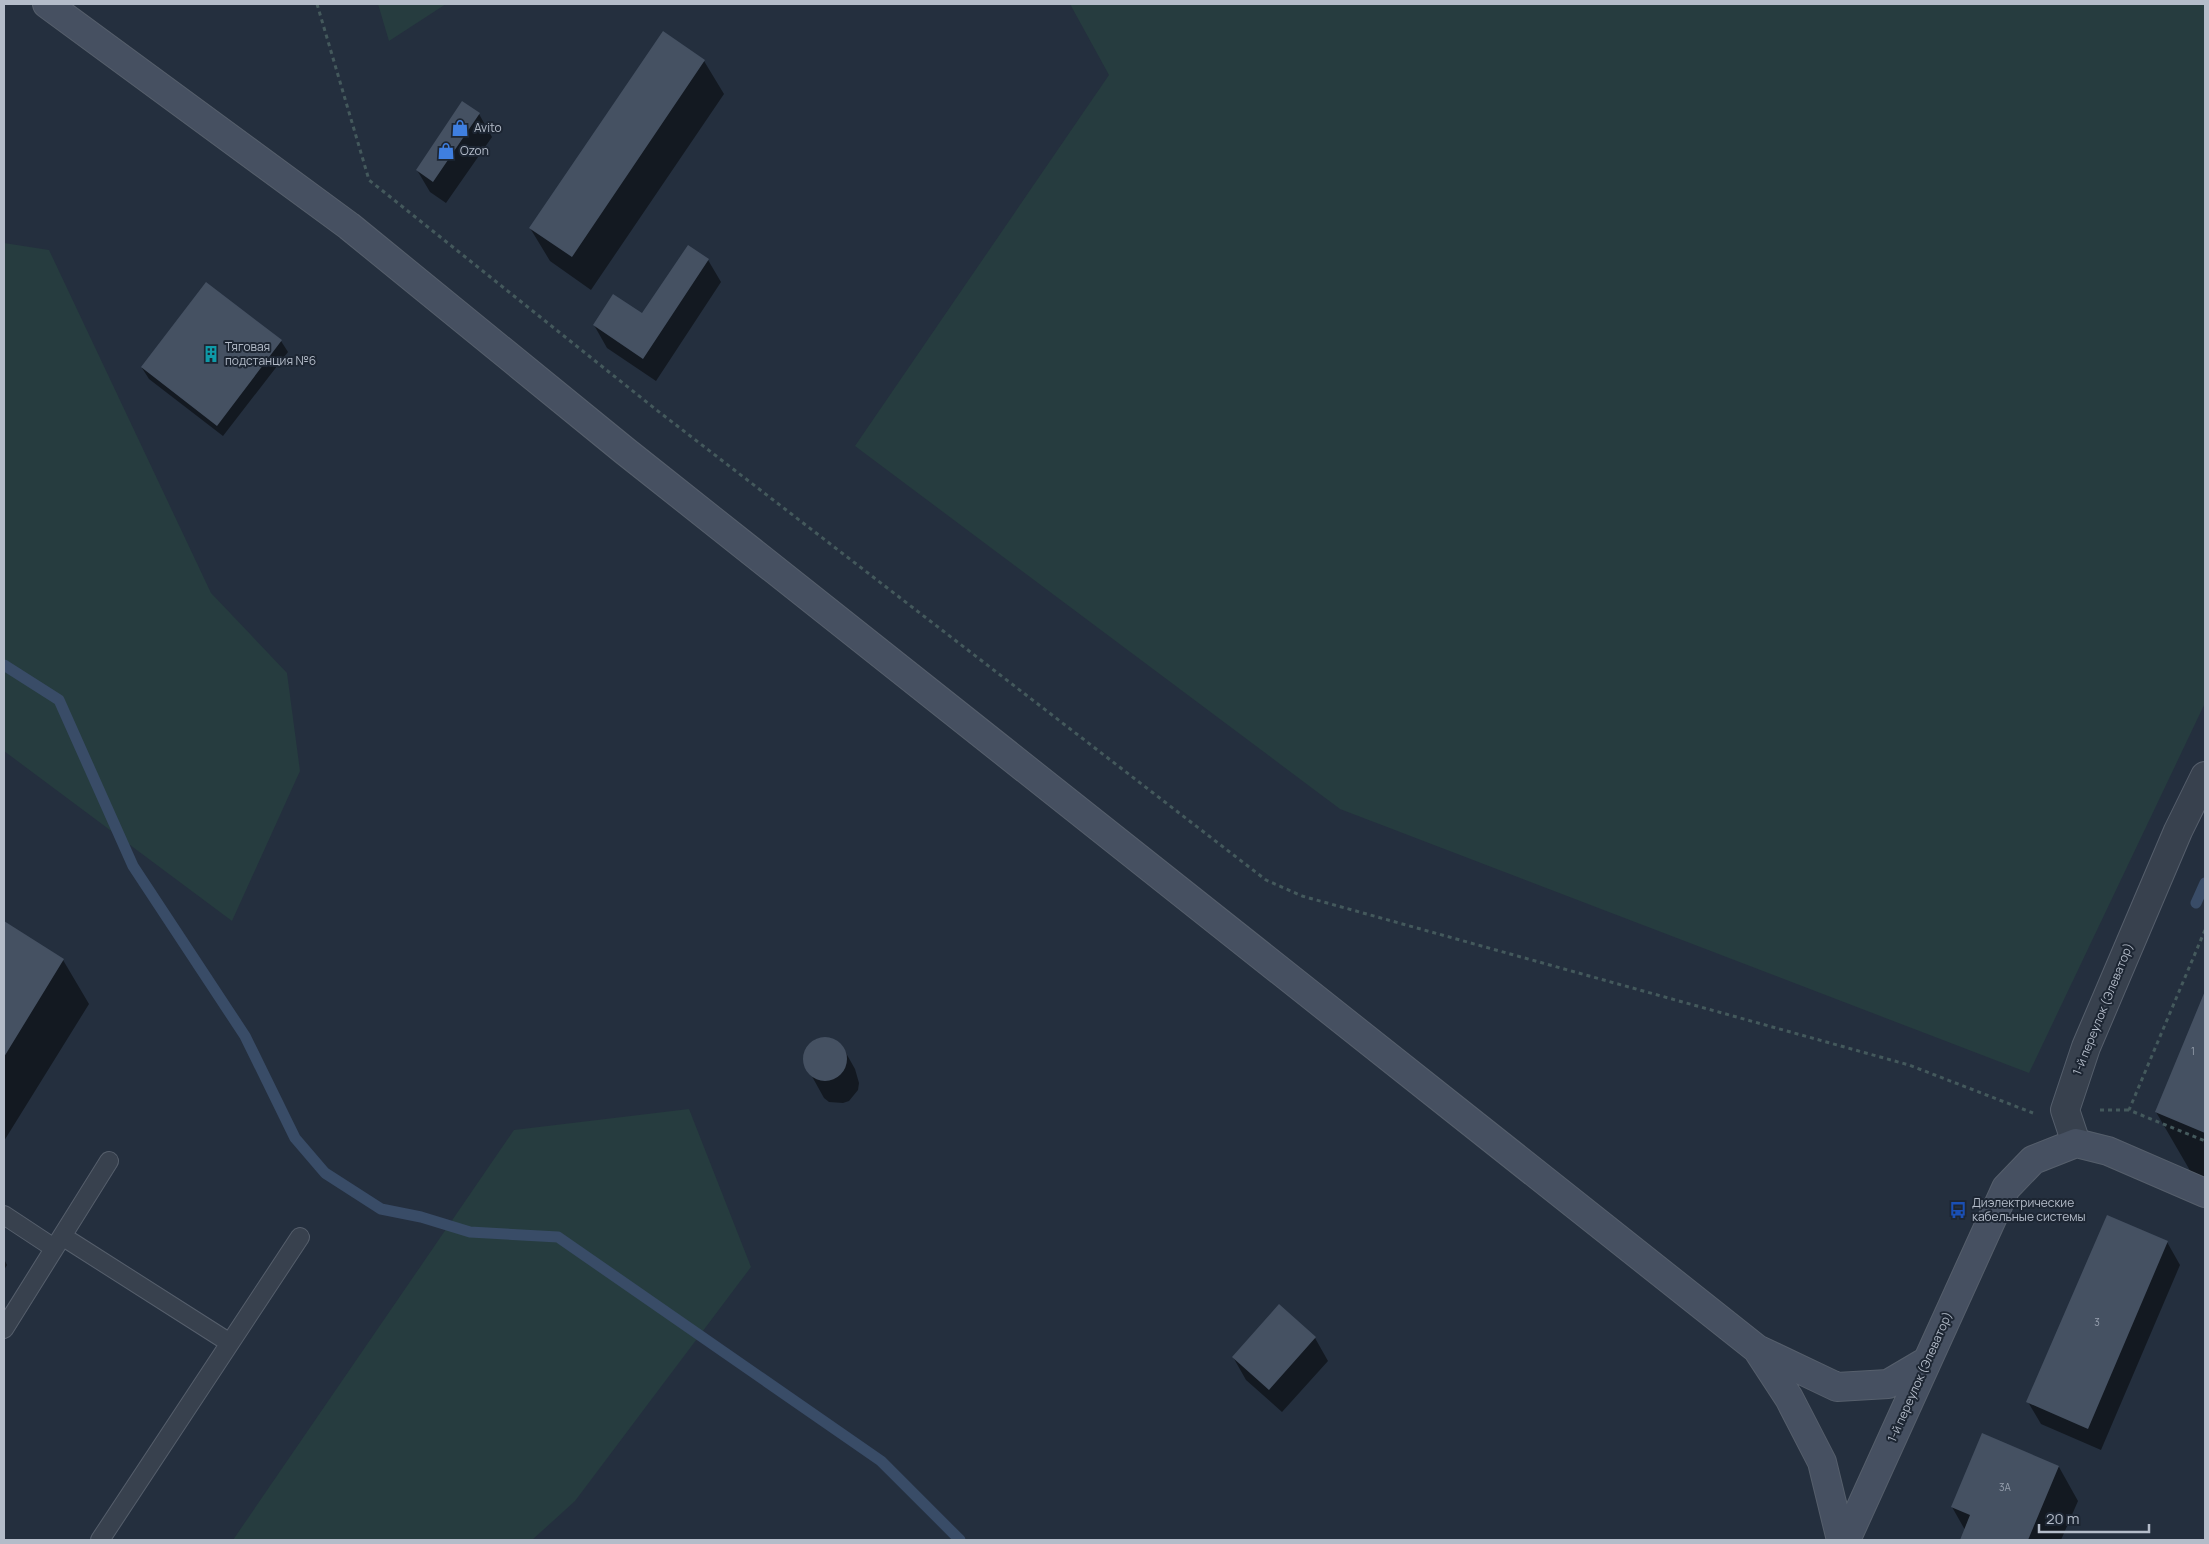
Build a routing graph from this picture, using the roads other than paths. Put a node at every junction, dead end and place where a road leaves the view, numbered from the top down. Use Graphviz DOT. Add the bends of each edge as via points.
graph roads {
  1 [pos="47,4"];
  2 [pos="2205,776"];
  3 [pos="2076,1143"];
  4 [pos="109,1161"];
  5 [pos="2205,1193"];
  6 [pos="4,1214"];
  7 [pos="300,1237"];
  8 [pos="58,1242"];
  9 [pos="4,1329"];
  10 [pos="230,1342"];
  11 [pos="1757,1349"];
  12 [pos="1926,1362"];
  13 [pos="100,1540"];
  14 [pos="1841,1540"];
  15 [pos="1846,1540"];
  1 -- 11 [label="street" via="349,226 633,457"];
  2 -- 3 [label="street, 1-й переулок (Элеватор)" via="2178,831 2086,1047 2065,1110"];
  3 -- 5 [label="street" via="2108,1151"];
  3 -- 12 [label="street, 1-й переулок (Элеватор)" via="2033,1160 2006,1188"];
  4 -- 8 [label="lane"];
  6 -- 8 [label="lane"];
  7 -- 10 [label="lane"];
  8 -- 9 [label="lane"];
  8 -- 10 [label="lane"];
  10 -- 13 [label="lane"];
  11 -- 12 [label="street" via="1837,1387 1888,1384"];
  11 -- 14 [label="street" via="1789,1398 1822,1462"];
  12 -- 15 [label="street, 1-й переулок (Элеватор)"];
}
